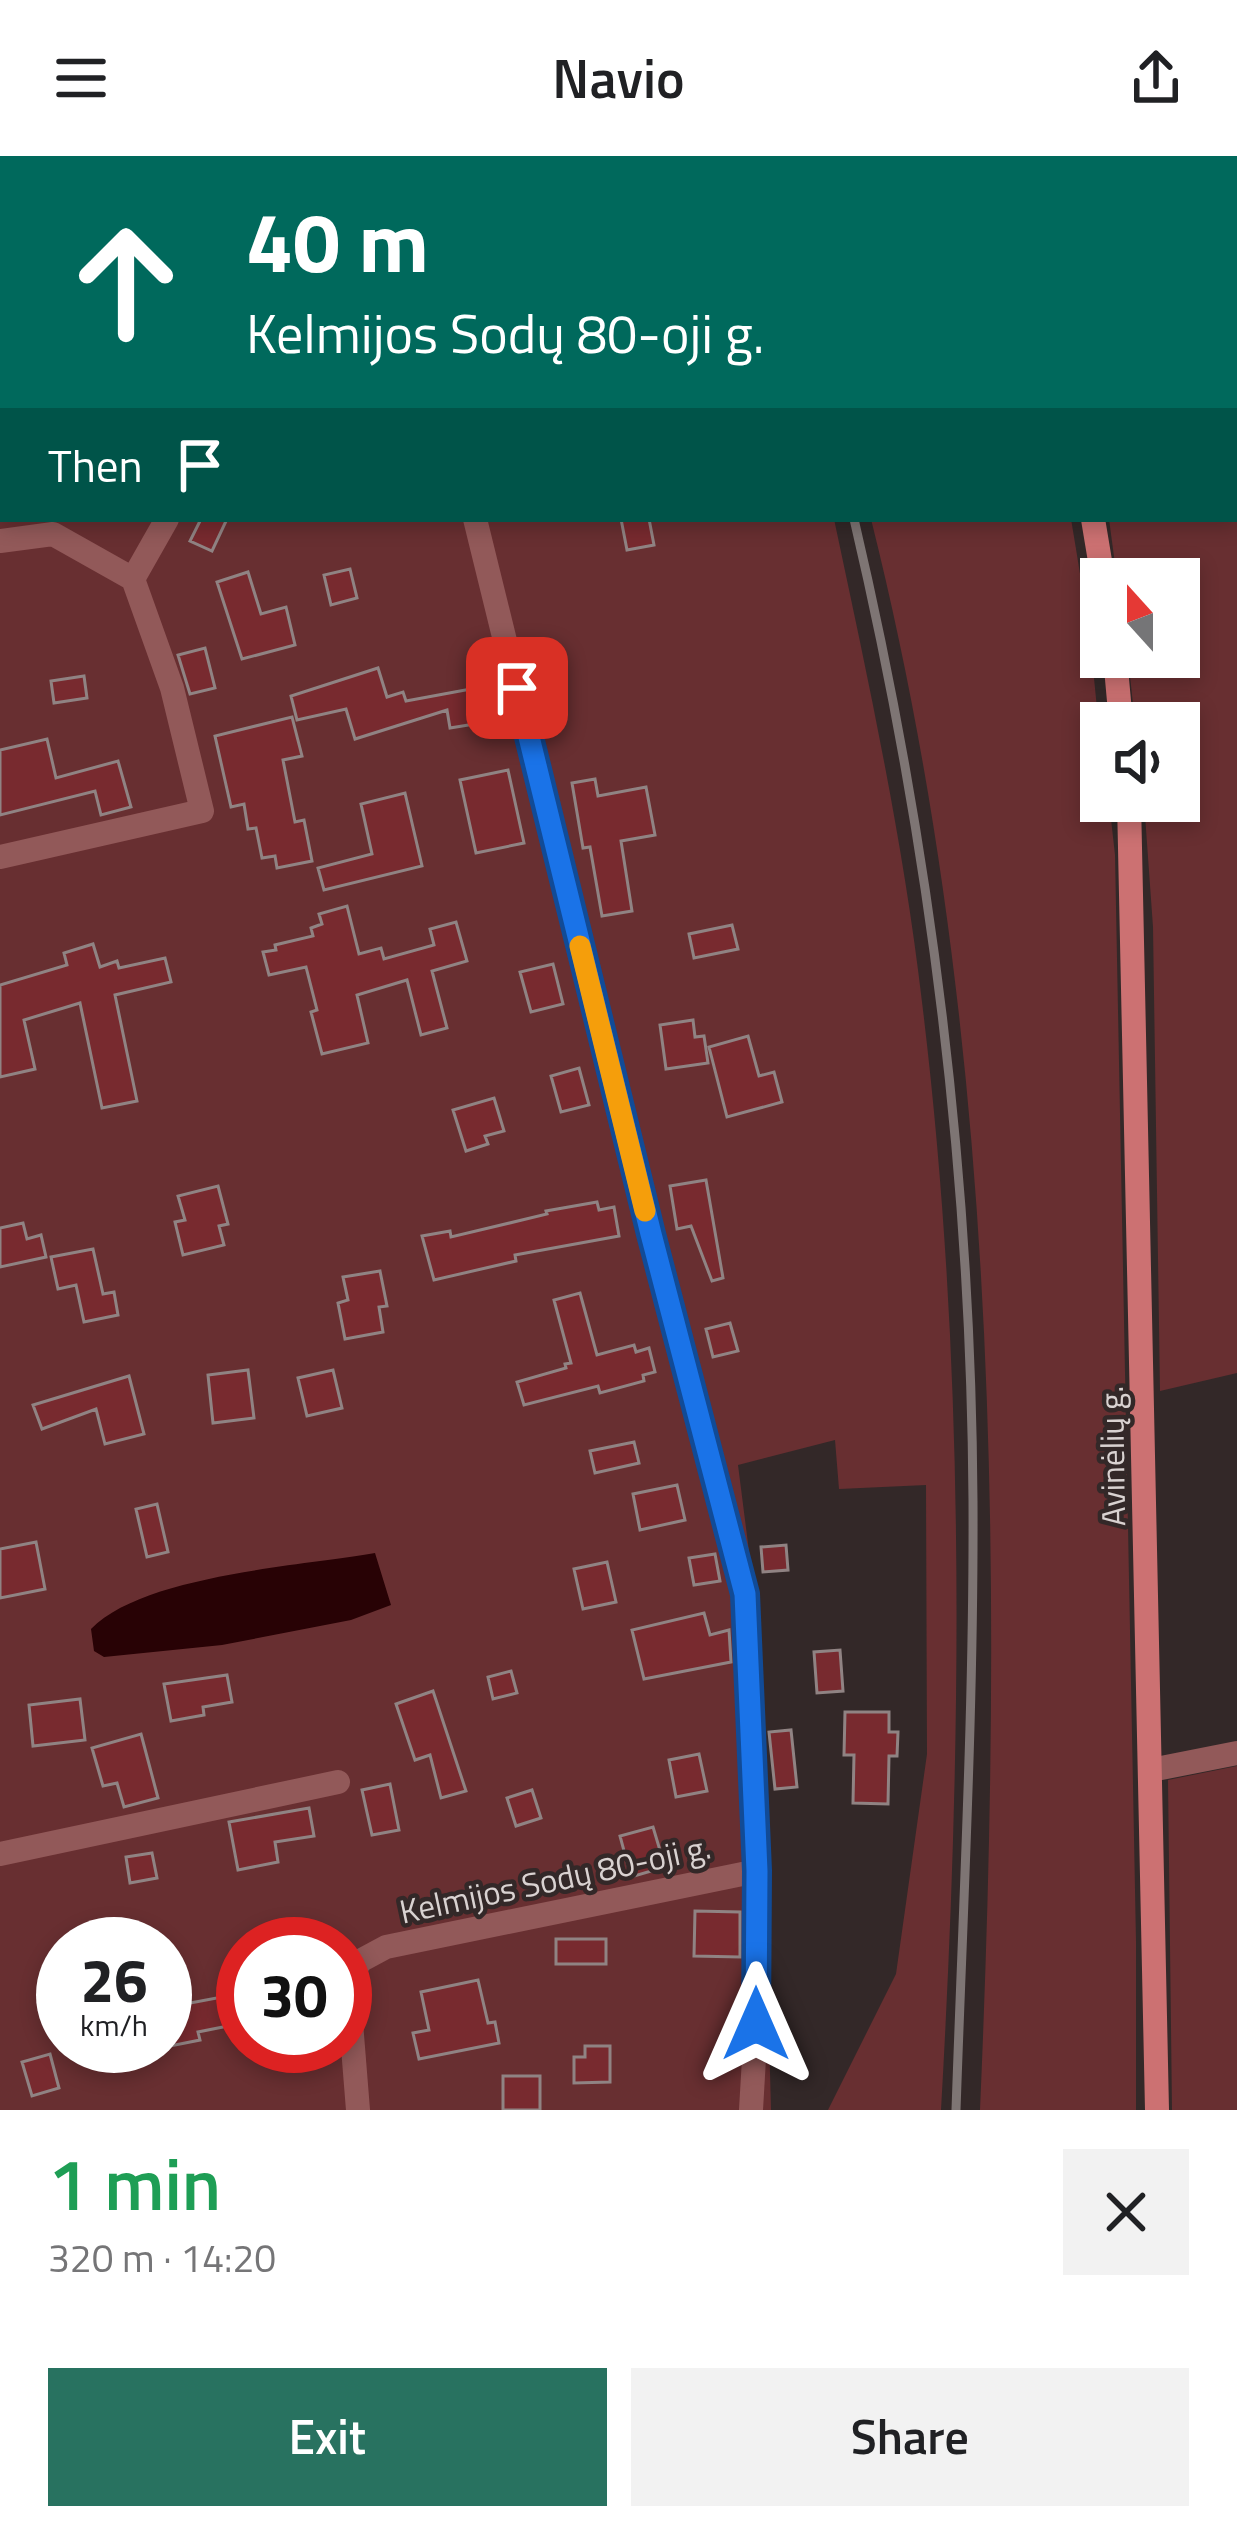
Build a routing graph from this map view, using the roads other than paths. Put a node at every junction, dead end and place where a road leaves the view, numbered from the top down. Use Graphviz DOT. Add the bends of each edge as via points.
graph roads {
  1 [pos="165,522"];
  2 [pos="476,522"];
  3 [pos="1094,522"];
  4 [pos="0,541"];
  5 [pos="1100,558"];
  6 [pos="133,579"];
  7 [pos="1129,822"];
  8 [pos="0,857"];
  9 [pos="1237,1753"];
  10 [pos="1151,1770"];
  11 [pos="338,1782"];
  12 [pos="0,1854"];
  13 [pos="757,1871"];
  14 [pos="358,2110"];
  15 [pos="751,2110"];
  16 [pos="1156,2110"];
  1 -- 6 [label="street"];
  2 -- 13 [label="street, Kelmijos Sodų 80-oji g." via="745,1594"];
  3 -- 5 [label="main road"];
  4 -- 6 [label="street" via="53,534"];
  6 -- 8 [label="street" via="172,688 202,812"];
  7 -- 10 [label="main road, Avinėlių g."];
  9 -- 10 [label="street"];
  10 -- 16 [label="main road, Avinėlių g."];
  11 -- 12 [label="street"];
  13 -- 14 [label="street, Kelmijos Sodų 80-oji g." via="386,1947 360,1961 348,1985"];
  13 -- 15 [label="street"];
}
